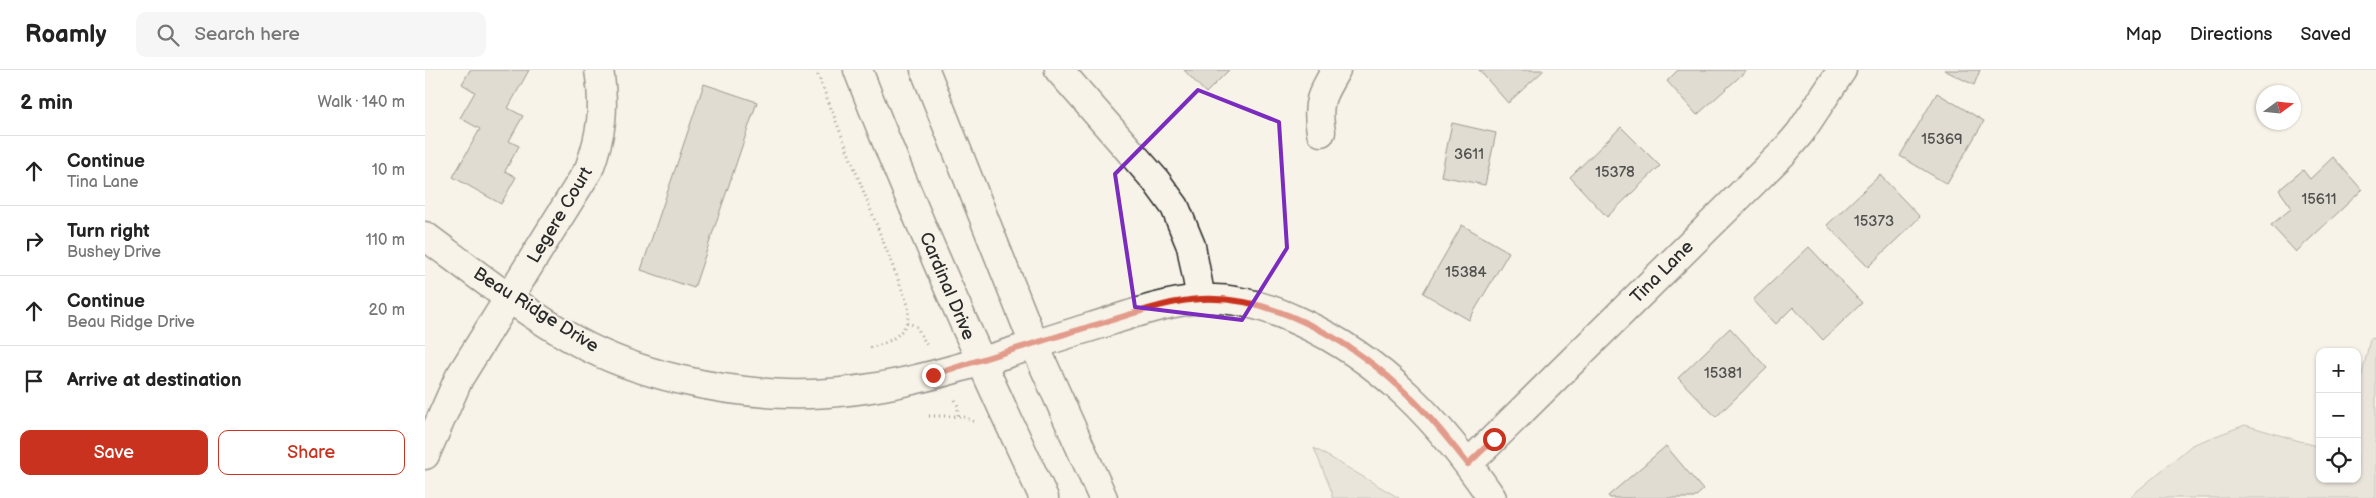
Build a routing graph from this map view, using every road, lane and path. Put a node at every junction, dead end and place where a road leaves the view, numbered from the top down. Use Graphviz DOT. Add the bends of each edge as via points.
graph roads {
  1 [pos="599,70"];
  2 [pos="816,70"];
  3 [pos="858,70"];
  4 [pos="925,70"];
  5 [pos="1059,70"];
  6 [pos="1336,70"];
  7 [pos="1842,70"];
  8 [pos="1321,132"];
  9 [pos="425,236"];
  10 [pos="509,297"];
  11 [pos="1201,299"];
  12 [pos="907,322"];
  13 [pos="917,327"];
  14 [pos="1035,344"];
  15 [pos="869,348"];
  16 [pos="980,361"];
  17 [pos="958,406"];
  18 [pos="929,416"];
  19 [pos="425,455"];
  20 [pos="1468,464"];
  21 [pos="1044,498"];
  22 [pos="1103,498"];
  23 [pos="1492,498"];
  1 -- 10 [label="street, Legere Court" via="603,99 601,129 589,169"];
  2 -- 12 [label="path" via="907,297"];
  3 -- 16 [label="street, Cardinal Drive" via="895,166"];
  4 -- 14 [label="street"];
  5 -- 11 [label="street" via="1175,207 1191,246"];
  6 -- 8 [label="street" via="1322,94 1317,112"];
  7 -- 20 [label="street, Tina Lane" via="1783,153"];
  9 -- 10 [label="street, Beau Ridge Drive"];
  10 -- 16 [label="street, Beau Ridge Drive" via="579,342 612,357 669,376 728,388 787,394 848,392 907,382"];
  10 -- 19 [label="street, Legere Court" via="459,378"];
  11 -- 14 [label="street, Beau Ridge Drive" via="1145,309"];
  11 -- 20 [label="street, Beau Ridge Drive" via="1240,301 1275,310 1329,335 1373,364 1412,398"];
  12 -- 13 [label="path"];
  12 -- 15 [label="path" via="891,342"];
  14 -- 16 [label="street, Beau Ridge Drive"];
  14 -- 22 [label="street"];
  16 -- 21 [label="street, Cardinal Drive"];
  17 -- 18 [label="path" via="958,416"];
  20 -- 23 [label="street, Beau Ridge Drive"];
}
